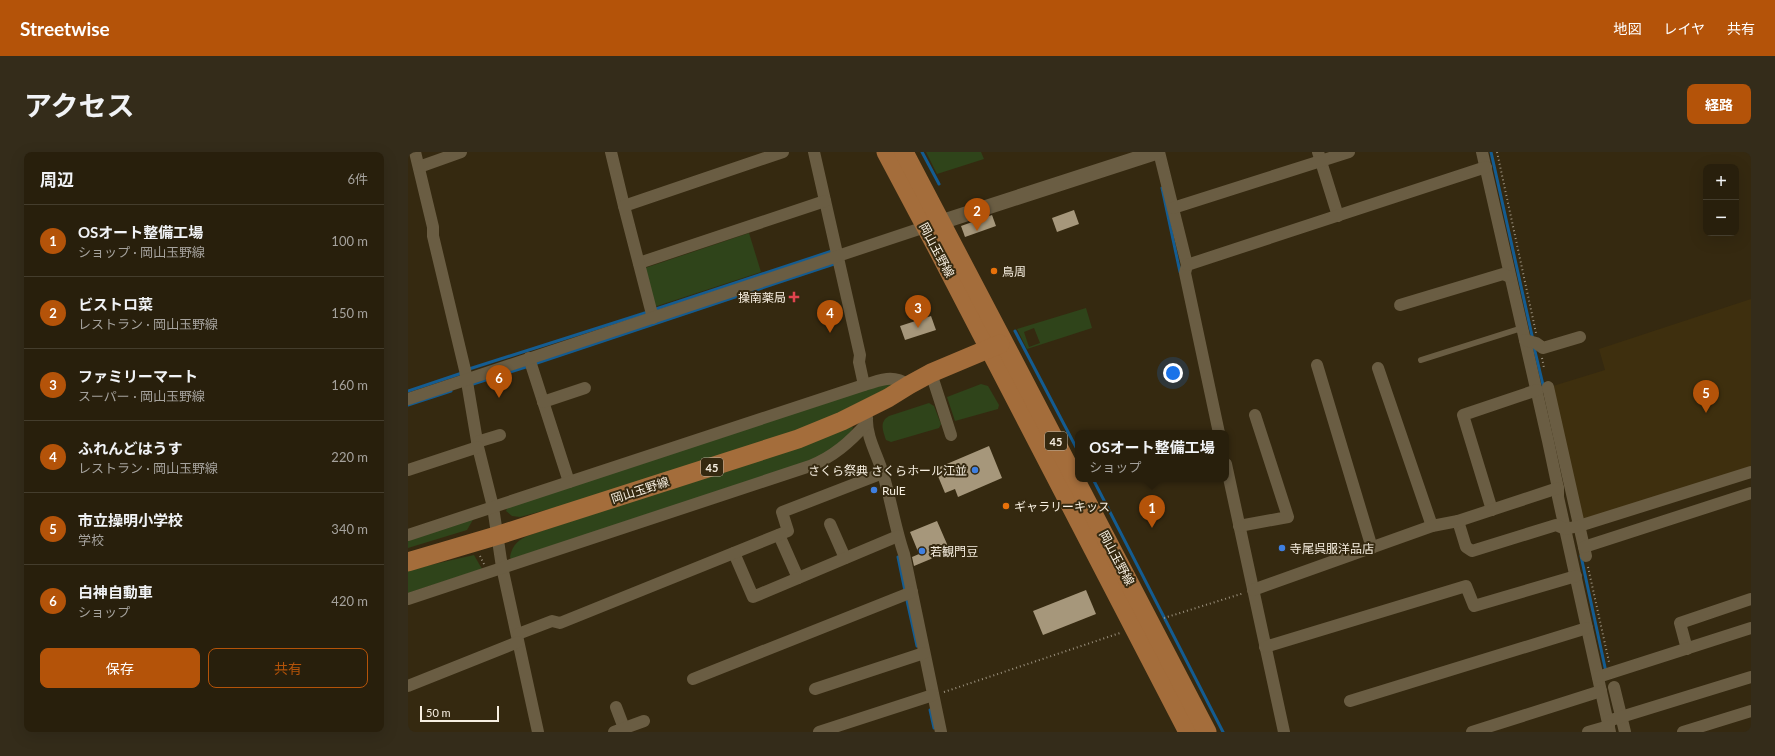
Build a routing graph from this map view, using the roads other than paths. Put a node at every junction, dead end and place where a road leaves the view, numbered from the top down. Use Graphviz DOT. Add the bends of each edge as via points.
graph roads {
  1 [pos="415,152"];
  2 [pos="462,152"];
  3 [pos="611,152"];
  4 [pos="783,152"];
  5 [pos="814,152"];
  6 [pos="886,152"];
  7 [pos="904,152"];
  8 [pos="1158,152"];
  9 [pos="1349,152"];
  10 [pos="1482,152"];
  11 [pos="1319,157"];
  12 [pos="419,167"];
  13 [pos="1486,168"];
  14 [pos="822,202"];
  15 [pos="624,206"];
  16 [pos="1173,208"];
  17 [pos="1338,216"];
  18 [pos="933,225"];
  19 [pos="834,258"];
  20 [pos="639,262"];
  21 [pos="1187,265"];
  22 [pos="1510,277"];
  23 [pos="1400,305"];
  24 [pos="652,313"];
  25 [pos="1580,337"];
  26 [pos="1530,339"];
  27 [pos="996,345"];
  28 [pos="1421,360"];
  29 [pos="530,363"];
  30 [pos="1317,365"];
  31 [pos="1378,368"];
  32 [pos="932,373"];
  33 [pos="465,374"];
  34 [pos="864,385"];
  35 [pos="909,385"];
  36 [pos="585,388"];
  37 [pos="1542,389"];
  38 [pos="408,399"];
  39 [pos="543,402"];
  40 [pos="1255,415"];
  41 [pos="868,416"];
  42 [pos="1218,430"];
  43 [pos="500,434"];
  44 [pos="951,435"];
  45 [pos="850,442"];
  46 [pos="478,445"];
  47 [pos="874,448"];
  48 [pos="408,470"];
  49 [pos="1751,472"];
  50 [pos="883,473"];
  51 [pos="1229,478"];
  52 [pos="569,482"];
  53 [pos="1558,488"];
  54 [pos="1751,493"];
  55 [pos="494,507"];
  56 [pos="1492,510"];
  57 [pos="1458,521"];
  58 [pos="830,524"];
  59 [pos="1239,526"];
  60 [pos="1432,526"];
  61 [pos="1573,527"];
  62 [pos="408,535"];
  63 [pos="779,535"];
  64 [pos="499,536"];
  65 [pos="898,536"];
  66 [pos="1372,548"];
  67 [pos="1579,550"];
  68 [pos="734,553"];
  69 [pos="845,558"];
  70 [pos="408,562"];
  71 [pos="502,567"];
  72 [pos="1576,576"];
  73 [pos="798,578"];
  74 [pos="1249,591"];
  75 [pos="907,594"];
  76 [pos="408,599"];
  77 [pos="1751,599"];
  78 [pos="1154,622"];
  79 [pos="1587,628"];
  80 [pos="1751,628"];
  81 [pos="518,638"];
  82 [pos="1265,647"];
  83 [pos="1687,648"];
  84 [pos="920,654"];
  85 [pos="1605,675"];
  86 [pos="1751,677"];
  87 [pos="693,679"];
  88 [pos="408,686"];
  89 [pos="1614,687"];
  90 [pos="815,689"];
  91 [pos="1601,691"];
  92 [pos="933,694"];
  93 [pos="1350,701"];
  94 [pos="616,707"];
  95 [pos="1751,711"];
  96 [pos="644,721"];
  97 [pos="1613,723"];
  98 [pos="619,730"];
  99 [pos="538,732"];
  100 [pos="819,732"];
  101 [pos="941,732"];
  102 [pos="1188,732"];
  103 [pos="1207,732"];
  104 [pos="1284,732"];
  105 [pos="1472,732"];
  106 [pos="1588,732"];
  107 [pos="1625,732"];
  108 [pos="1684,732"];
  1 -- 12 [label="street"];
  2 -- 12 [label="street"];
  3 -- 15 [label="street"];
  4 -- 15 [label="street"];
  5 -- 14 [label="street"];
  6 -- 18 [label="main road, 岡山玉野線 / 45"];
  7 -- 18 [label="main road, 岡山玉野線 / 45"];
  8 -- 16 [label="street"];
  8 -- 18 [label="street"];
  9 -- 11 [label="street"];
  10 -- 13 [label="street"];
  11 -- 16 [label="street"];
  11 -- 17 [label="street"];
  12 -- 33 [label="street"];
  13 -- 17 [label="street"];
  13 -- 22 [label="street"];
  14 -- 19 [label="street"];
  14 -- 20 [label="street"];
  15 -- 20 [label="street"];
  16 -- 21 [label="street"];
  17 -- 21 [label="street"];
  18 -- 19 [label="street"];
  18 -- 27 [label="main road, 岡山玉野線 / 45" via="937,248"];
  19 -- 24 [label="street"];
  19 -- 34 [label="street" via="860,355"];
  20 -- 24 [label="street"];
  21 -- 42 [label="street" via="1185,273"];
  22 -- 23 [label="street" via="1503,274"];
  22 -- 26 [label="street"];
  24 -- 29 [label="street"];
  25 -- 26 [label="street" via="1543,348"];
  26 -- 28 [label="lane"];
  26 -- 37 [label="street"];
  27 -- 32 [label="main road, 岡山玉野線 / 45"];
  27 -- 78 [label="main road, 岡山玉野線 / 45"];
  29 -- 33 [label="street"];
  29 -- 39 [label="street"];
  30 -- 66 [label="street"];
  31 -- 60 [label="street"];
  32 -- 35 [label="main road, 岡山玉野線 / 45"];
  32 -- 44 [label="street"];
  33 -- 38 [label="street"];
  33 -- 46 [label="street"];
  34 -- 35 [label="street" via="891,378 900,379"];
  34 -- 52 [label="street"];
  35 -- 41 [label="main road, 岡山玉野線 / 45"];
  36 -- 39 [label="street"];
  37 -- 53 [label="street"];
  37 -- 56 [label="street" via="1463,415"];
  37 -- 61 [label="street"];
  39 -- 52 [label="street"];
  40 -- 59 [label="street" via="1288,517"];
  41 -- 45 [label="street"];
  41 -- 47 [label="street"];
  41 -- 64 [label="main road, 岡山玉野線 / 45" via="842,421 798,439"];
  43 -- 46 [label="street"];
  45 -- 47 [label="street" via="867,443"];
  45 -- 71 [label="street" via="823,461 810,466"];
  46 -- 48 [label="street"];
  46 -- 55 [label="street"];
  47 -- 50 [label="street"];
  49 -- 61 [label="street"];
  50 -- 63 [label="street" via="782,512 788,531"];
  50 -- 65 [label="street"];
  51 -- 59 [label="street"];
  52 -- 55 [label="street"];
  53 -- 56 [label="street"];
  53 -- 61 [label="street" via="1558,497"];
  54 -- 67 [label="street"];
  55 -- 62 [label="street"];
  55 -- 64 [label="street"];
  56 -- 57 [label="street"];
  57 -- 60 [label="street"];
  57 -- 61 [label="street" via="1466,547 1472,550 1556,525"];
  58 -- 69 [label="street"];
  59 -- 74 [label="street"];
  60 -- 66 [label="street"];
  61 -- 67 [label="street"];
  63 -- 68 [label="street"];
  63 -- 73 [label="street"];
  64 -- 70 [label="main road, 岡山玉野線 / 45"];
  64 -- 71 [label="street"];
  65 -- 69 [label="street"];
  65 -- 75 [label="street" via="904,554"];
  66 -- 74 [label="street"];
  67 -- 72 [label="street"];
  68 -- 73 [label="street" via="753,597"];
  68 -- 81 [label="street" via="560,623 552,621"];
  69 -- 73 [label="street"];
  71 -- 76 [label="street"];
  71 -- 81 [label="street"];
  72 -- 79 [label="street"];
  72 -- 82 [label="street" via="1474,606 1466,586"];
  74 -- 82 [label="street"];
  75 -- 84 [label="street"];
  75 -- 87 [label="street"];
  77 -- 83 [label="street" via="1680,623"];
  78 -- 102 [label="main road, 岡山玉野線 / 45"];
  78 -- 103 [label="main road, 岡山玉野線 / 45"];
  79 -- 85 [label="street"];
  79 -- 93 [label="street"];
  80 -- 83 [label="street"];
  81 -- 88 [label="street"];
  81 -- 99 [label="street"];
  82 -- 104 [label="street"];
  83 -- 85 [label="street"];
  84 -- 90 [label="street"];
  84 -- 92 [label="street"];
  85 -- 91 [label="street"];
  86 -- 97 [label="street"];
  89 -- 97 [label="street"];
  91 -- 97 [label="street"];
  91 -- 105 [label="street"];
  92 -- 100 [label="street"];
  92 -- 101 [label="street"];
  94 -- 98 [label="street"];
  95 -- 108 [label="street"];
  96 -- 98 [label="street"];
  97 -- 106 [label="street"];
  97 -- 107 [label="street"];
}
